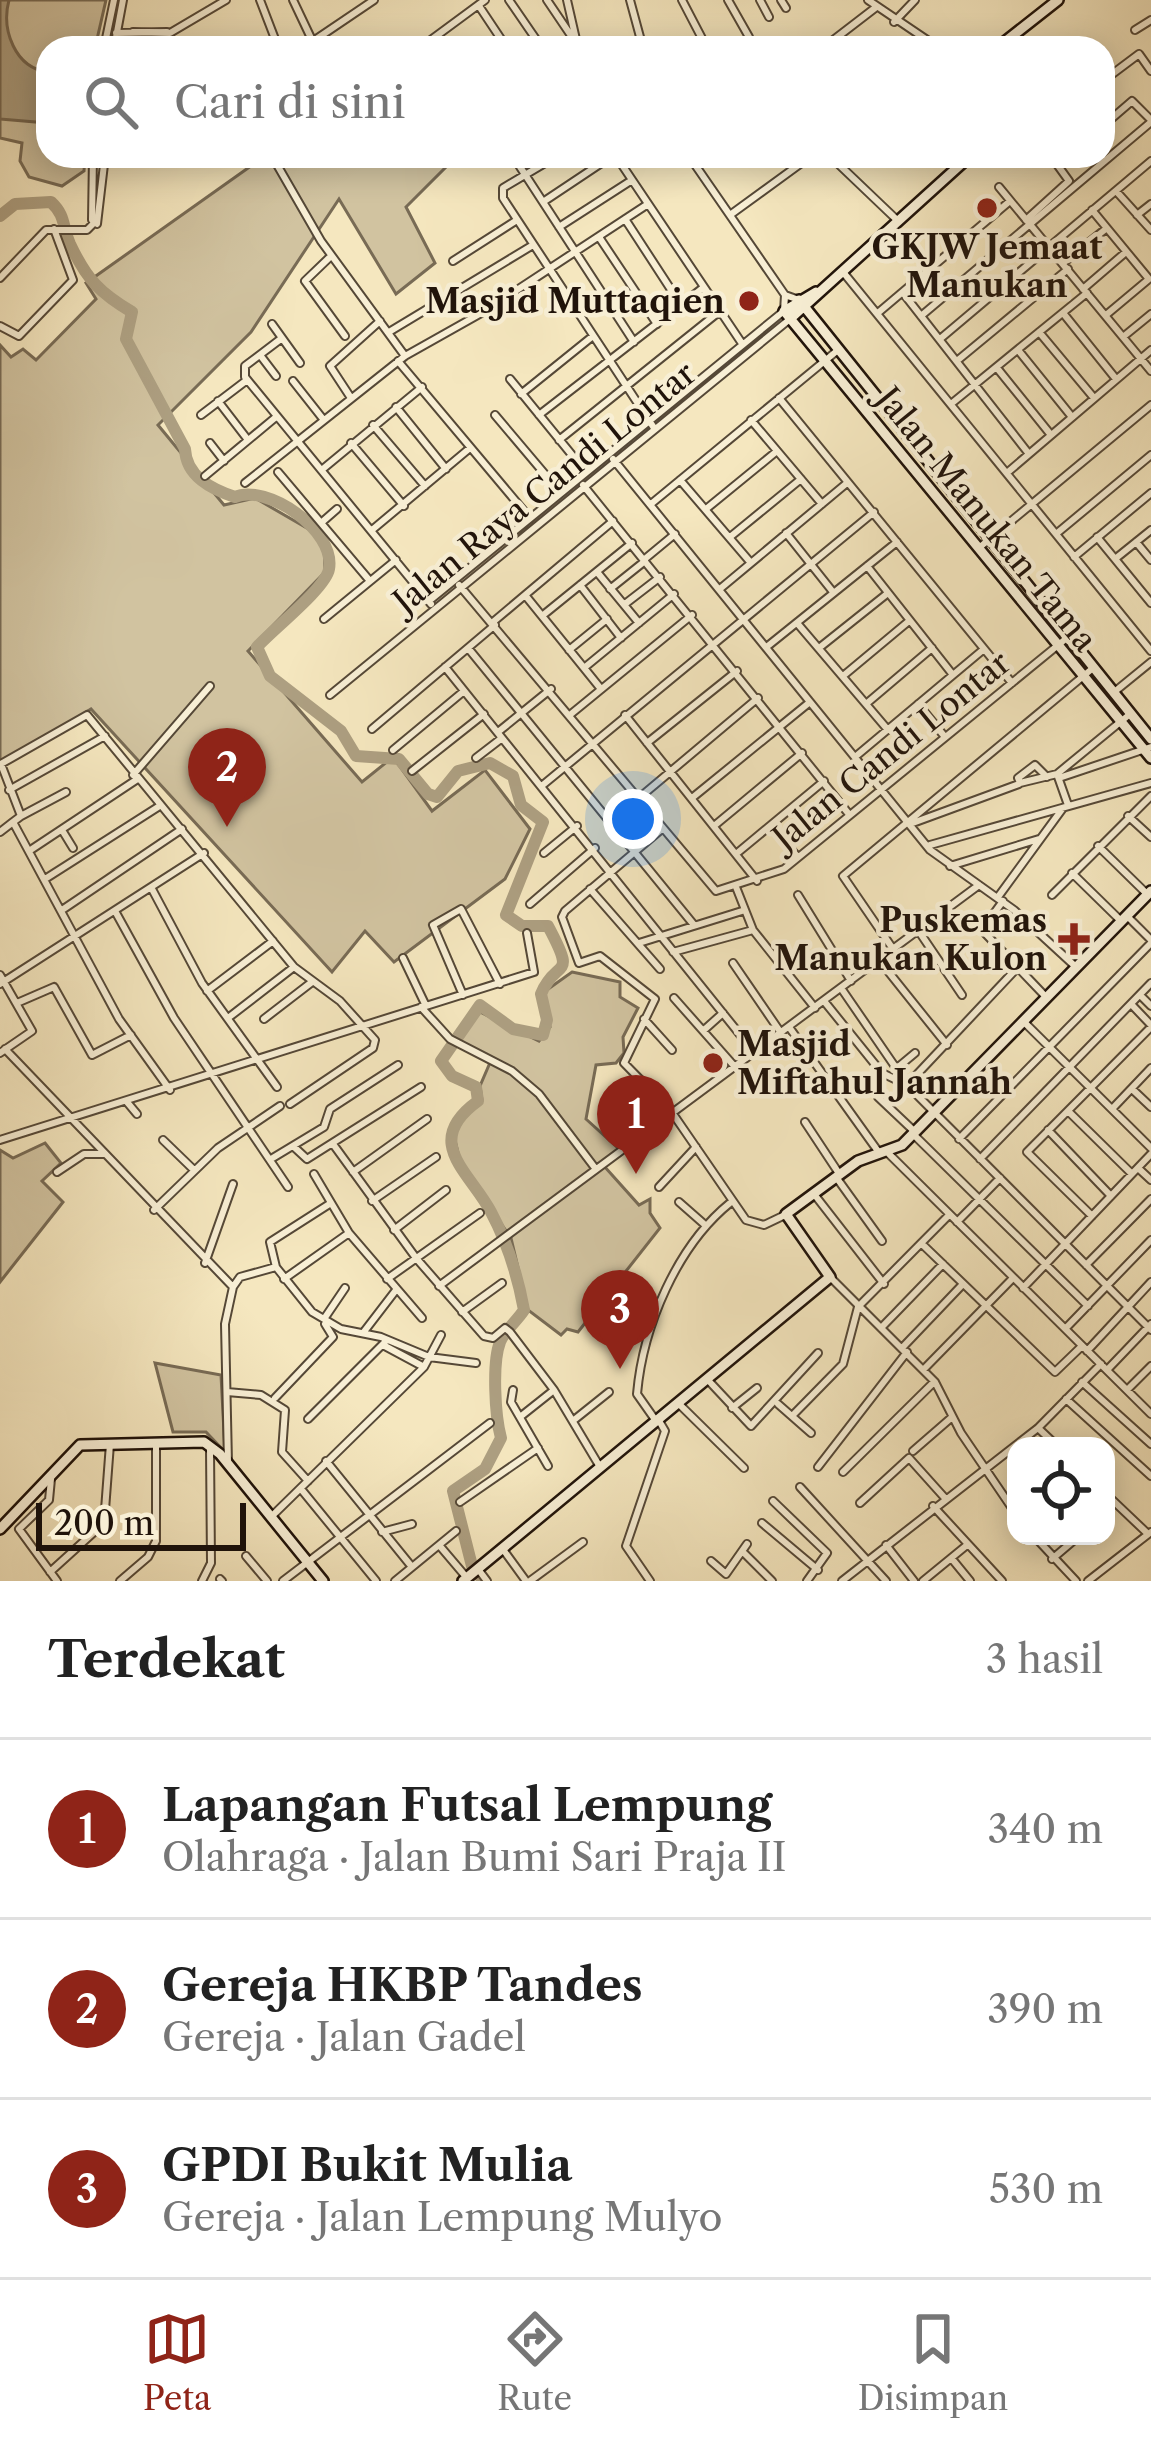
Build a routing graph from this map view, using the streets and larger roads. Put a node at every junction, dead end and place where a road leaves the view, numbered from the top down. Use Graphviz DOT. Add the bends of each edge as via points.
graph roads {
  1 [pos="114,0"];
  2 [pos="123,0"];
  3 [pos="226,0"];
  4 [pos="260,0"];
  5 [pos="293,0"];
  6 [pos="374,0"];
  7 [pos="509,0"];
  8 [pos="547,0"];
  9 [pos="567,0"];
  10 [pos="630,0"];
  11 [pos="682,0"];
  12 [pos="728,0"];
  13 [pos="760,0"];
  14 [pos="868,0"];
  15 [pos="915,0"];
  16 [pos="1058,0"];
  17 [pos="481,3"];
  18 [pos="875,8"];
  19 [pos="769,17"];
  20 [pos="1151,20"];
  21 [pos="894,22"];
  22 [pos="1135,30"];
  23 [pos="116,33"];
  24 [pos="106,36"];
  25 [pos="116,36"];
  26 [pos="271,36"];
  27 [pos="305,36"];
  28 [pos="318,36"];
  29 [pos="436,36"];
  30 [pos="500,36"];
  31 [pos="534,36"];
  32 [pos="572,36"];
  33 [pos="575,36"];
  34 [pos="640,36"];
  35 [pos="701,36"];
  36 [pos="748,36"];
  37 [pos="839,36"];
  38 [pos="918,36"];
  39 [pos="1012,36"];
  40 [pos="1151,71"];
  41 [pos="1115,72"];
  42 [pos="1115,116"];
  43 [pos="1151,121"];
  44 [pos="1115,151"];
  45 [pos="1151,161"];
  46 [pos="93,168"];
  47 [pos="104,168"];
  48 [pos="279,168"];
  49 [pos="519,168"];
  50 [pos="538,168"];
  51 [pos="595,168"];
  52 [pos="623,168"];
  53 [pos="697,168"];
  54 [pos="795,168"];
  55 [pos="843,168"];
  56 [pos="956,168"];
  57 [pos="1060,168"];
  58 [pos="1094,168"];
  59 [pos="526,176"];
  60 [pos="632,179"];
  61 [pos="999,187"];
  62 [pos="1116,190"];
  63 [pos="1010,201"];
  64 [pos="543,202"];
  65 [pos="648,204"];
  66 [pos="1151,204"];
  67 [pos="1092,210"];
  68 [pos="730,215"];
  69 [pos="1137,215"];
  70 [pos="625,219"];
  71 [pos="518,220"];
  72 [pos="897,220"];
  73 [pos="1028,223"];
  74 [pos="94,224"];
  75 [pos="560,227"];
  76 [pos="1106,228"];
  77 [pos="54,229"];
  78 [pos="1151,230"];
  79 [pos="598,236"];
  80 [pos="533,244"];
  81 [pos="1049,246"];
  82 [pos="575,251"];
  83 [pos="1127,251"];
  84 [pos="332,256"];
  85 [pos="453,261"];
  86 [pos="548,266"];
  87 [pos="1065,266"];
  88 [pos="841,269"];
  89 [pos="0,278"];
  90 [pos="1150,278"];
  91 [pos="704,287"];
  92 [pos="1085,291"];
  93 [pos="903,292"];
  94 [pos="785,295"];
  95 [pos="802,304"];
  96 [pos="681,305"];
  97 [pos="720,311"];
  98 [pos="879,312"];
  99 [pos="1063,313"];
  100 [pos="1151,314"];
  101 [pos="788,315"];
  102 [pos="1106,315"];
  103 [pos="921,316"];
  104 [pos="380,322"];
  105 [pos="272,324"];
  106 [pos="657,324"];
  107 [pos="0,326"];
  108 [pos="389,332"];
  109 [pos="1039,332"];
  110 [pos="345,336"];
  111 [pos="593,336"];
  112 [pos="1123,337"];
  113 [pos="282,338"];
  114 [pos="940,339"];
  115 [pos="634,342"];
  116 [pos="742,344"];
  117 [pos="1018,349"];
  118 [pos="838,350"];
  119 [pos="1151,350"];
  120 [pos="748,352"];
  121 [pos="260,355"];
  122 [pos="401,358"];
  123 [pos="1140,358"];
  124 [pos="958,360"];
  125 [pos="609,362"];
  126 [pos="823,362"];
  127 [pos="300,363"];
  128 [pos="996,367"];
  129 [pos="1151,371"];
  130 [pos="275,376"];
  131 [pos="1116,379"];
  132 [pos="247,380"];
  133 [pos="510,380"];
  134 [pos="293,382"];
  135 [pos="974,384"];
  136 [pos="625,386"];
  137 [pos="422,387"];
  138 [pos="521,394"];
  139 [pos="351,398"];
  140 [pos="779,398"];
  141 [pos="1094,398"];
  142 [pos="218,400"];
  143 [pos="951,404"];
  144 [pos="1151,405"];
  145 [pos="396,407"];
  146 [pos="201,415"];
  147 [pos="495,415"];
  148 [pos="539,415"];
  149 [pos="276,417"];
  150 [pos="1072,417"];
  151 [pos="323,419"];
  152 [pos="647,420"];
  153 [pos="751,421"];
  154 [pos="373,425"];
  155 [pos="654,428"];
  156 [pos="1051,435"];
  157 [pos="248,440"];
  158 [pos="560,440"];
  159 [pos="296,441"];
  160 [pos="210,443"];
  161 [pos="350,443"];
  162 [pos="471,447"];
  163 [pos="777,451"];
  164 [pos="1029,454"];
  165 [pos="1151,454"];
  166 [pos="613,459"];
  167 [pos="224,461"];
  168 [pos="324,468"];
  169 [pos="446,469"];
  170 [pos="585,471"];
  171 [pos="278,472"];
  172 [pos="1006,473"];
  173 [pos="205,476"];
  174 [pos="801,479"];
  175 [pos="680,480"];
  176 [pos="848,482"];
  177 [pos="245,483"];
  178 [pos="583,484"];
  179 [pos="425,486"];
  180 [pos="1151,493"];
  181 [pos="560,496"];
  182 [pos="651,504"];
  183 [pos="822,504"];
  184 [pos="1032,505"];
  185 [pos="404,506"];
  186 [pos="337,509"];
  187 [pos="706,509"];
  188 [pos="543,511"];
  189 [pos="874,512"];
  190 [pos="529,518"];
  191 [pos="613,521"];
  192 [pos="321,523"];
  193 [pos="372,530"];
  194 [pos="1151,530"];
  195 [pos="786,533"];
  196 [pos="515,534"];
  197 [pos="675,534"];
  198 [pos="1056,534"];
  199 [pos="730,537"];
  200 [pos="1097,537"];
  201 [pos="989,541"];
  202 [pos="897,542"];
  203 [pos="1136,542"];
  204 [pos="632,543"];
  205 [pos="978,550"];
  206 [pos="1074,556"];
  207 [pos="645,559"];
  208 [pos="1115,559"];
  209 [pos="395,560"];
  210 [pos="1151,560"];
  211 [pos="751,563"];
  212 [pos="810,563"];
  213 [pos="867,566"];
  214 [pos="597,572"];
  215 [pos="467,573"];
  216 [pos="660,577"];
  217 [pos="370,581"];
  218 [pos="459,585"];
  219 [pos="580,585"];
  220 [pos="721,588"];
  221 [pos="610,589"];
  222 [pos="833,593"];
  223 [pos="888,593"];
  224 [pos="674,594"];
  225 [pos="525,595"];
  226 [pos="1151,603"];
  227 [pos="431,604"];
  228 [pos="624,605"];
  229 [pos="692,615"];
  230 [pos="542,616"];
  231 [pos="745,617"];
  232 [pos="324,619"];
  233 [pos="607,620"];
  234 [pos="910,620"];
  235 [pos="797,622"];
  236 [pos="639,623"];
  237 [pos="494,624"];
  238 [pos="621,638"];
  239 [pos="1068,638"];
  240 [pos="714,642"];
  241 [pos="767,646"];
  242 [pos="1056,647"];
  243 [pos="468,648"];
  244 [pos="819,648"];
  245 [pos="932,648"];
  246 [pos="984,649"];
  247 [pos="569,650"];
  248 [pos="1151,651"];
  249 [pos="1151,662"];
  250 [pos="445,667"];
  251 [pos="584,668"];
  252 [pos="1093,668"];
  253 [pos="737,671"];
  254 [pos="953,675"];
  255 [pos="843,676"];
  256 [pos="1081,679"];
  257 [pos="1012,683"];
  258 [pos="211,686"];
  259 [pos="551,689"];
  260 [pos="601,689"];
  261 [pos="465,690"];
  262 [pos="1113,693"];
  263 [pos="330,695"];
  264 [pos="758,698"];
  265 [pos="811,702"];
  266 [pos="866,704"];
  267 [pos="919,704"];
  268 [pos="523,713"];
  269 [pos="484,714"];
  270 [pos="571,714"];
  271 [pos="1130,714"];
  272 [pos="625,715"];
  273 [pos="1120,723"];
  274 [pos="781,727"];
  275 [pos="372,729"];
  276 [pos="888,730"];
  277 [pos="500,735"];
  278 [pos="105,736"];
  279 [pos="945,737"];
  280 [pos="594,742"];
  281 [pos="647,742"];
  282 [pos="1149,749"];
  283 [pos="393,750"];
  284 [pos="802,753"];
  285 [pos="855,757"];
  286 [pos="476,758"];
  287 [pos="566,765"];
  288 [pos="412,771"];
  289 [pos="670,772"];
  290 [pos="1058,776"];
  291 [pos="1047,777"];
  292 [pos="134,778"];
  293 [pos="824,782"];
  294 [pos="1020,783"];
  295 [pos="1151,783"];
  296 [pos="544,784"];
  297 [pos="9,790"];
  298 [pos="882,790"];
  299 [pos="66,792"];
  300 [pos="1151,796"];
  301 [pos="639,798"];
  302 [pos="692,799"];
  303 [pos="158,807"];
  304 [pos="1065,807"];
  305 [pos="850,814"];
  306 [pos="21,816"];
  307 [pos="1128,816"];
  308 [pos="13,822"];
  309 [pos="909,822"];
  310 [pos="577,826"];
  311 [pos="714,826"];
  312 [pos="770,826"];
  313 [pos="663,828"];
  314 [pos="62,830"];
  315 [pos="182,830"];
  316 [pos="0,832"];
  317 [pos="1151,837"];
  318 [pos="1040,838"];
  319 [pos="928,846"];
  320 [pos="1098,846"];
  321 [pos="73,848"];
  322 [pos="596,848"];
  323 [pos="29,851"];
  324 [pos="205,852"];
  325 [pos="634,852"];
  326 [pos="544,853"];
  327 [pos="736,854"];
  328 [pos="798,857"];
  329 [pos="950,866"];
  330 [pos="611,872"];
  331 [pos="1072,873"];
  332 [pos="45,879"];
  333 [pos="757,880"];
  334 [pos="979,885"];
  335 [pos="736,887"];
  336 [pos="152,889"];
  337 [pos="590,890"];
  338 [pos="1149,893"];
  339 [pos="798,895"];
  340 [pos="1052,895"];
  341 [pos="1000,899"];
  342 [pos="530,904"];
  343 [pos="62,910"];
  344 [pos="742,910"];
  345 [pos="115,911"];
  346 [pos="1124,919"];
  347 [pos="694,926"];
  348 [pos="753,929"];
  349 [pos="918,930"];
  350 [pos="527,933"];
  351 [pos="77,936"];
  352 [pos="663,936"];
  353 [pos="273,941"];
  354 [pos="1151,942"];
  355 [pos="639,944"];
  356 [pos="893,949"];
  357 [pos="673,952"];
  358 [pos="403,958"];
  359 [pos="879,960"];
  360 [pos="733,963"];
  361 [pos="294,967"];
  362 [pos="1076,967"];
  363 [pos="660,969"];
  364 [pos="1022,971"];
  365 [pos="1,980"];
  366 [pos="851,981"];
  367 [pos="312,982"];
  368 [pos="1151,983"];
  369 [pos="500,984"];
  370 [pos="841,988"];
  371 [pos="207,991"];
  372 [pos="962,994"];
  373 [pos="463,995"];
  374 [pos="1139,995"];
  375 [pos="1046,997"];
  376 [pos="674,998"];
  377 [pos="824,1001"];
  378 [pos="17,1003"];
  379 [pos="1130,1004"];
  380 [pos="1151,1006"];
  381 [pos="423,1007"];
  382 [pos="815,1007"];
  383 [pos="723,1012"];
  384 [pos="228,1018"];
  385 [pos="264,1019"];
  386 [pos="644,1019"];
  387 [pos="1022,1022"];
  388 [pos="364,1025"];
  389 [pos="1151,1026"];
  390 [pos="789,1027"];
  391 [pos="704,1030"];
  392 [pos="781,1033"];
  393 [pos="131,1036"];
  394 [pos="947,1045"];
  395 [pos="1049,1046"];
  396 [pos="672,1050"];
  397 [pos="2,1051"];
  398 [pos="754,1053"];
  399 [pos="916,1053"];
  400 [pos="260,1061"];
  401 [pos="398,1065"];
  402 [pos="1068,1066"];
  403 [pos="735,1067"];
  404 [pos="1151,1067"];
  405 [pos="893,1072"];
  406 [pos="215,1075"];
  407 [pos="907,1085"];
  408 [pos="277,1087"];
  409 [pos="421,1088"];
  410 [pos="1091,1088"];
  411 [pos="1132,1088"];
  412 [pos="170,1090"];
  413 [pos="878,1097"];
  414 [pos="127,1102"];
  415 [pos="290,1104"];
  416 [pos="280,1106"];
  417 [pos="1151,1107"];
  418 [pos="1112,1109"];
  419 [pos="671,1111"];
  420 [pos="1068,1111"];
  421 [pos="932,1113"];
  422 [pos="137,1114"];
  423 [pos="70,1119"];
  424 [pos="427,1119"];
  425 [pos="805,1122"];
  426 [pos="248,1125"];
  427 [pos="1048,1130"];
  428 [pos="914,1133"];
  429 [pos="959,1139"];
  430 [pos="0,1140"];
  431 [pos="163,1140"];
  432 [pos="333,1144"];
  433 [pos="293,1146"];
  434 [pos="696,1147"];
  435 [pos="1151,1151"];
  436 [pos="103,1154"];
  437 [pos="885,1154"];
  438 [pos="436,1157"];
  439 [pos="980,1159"];
  440 [pos="271,1160"];
  441 [pos="595,1168"];
  442 [pos="194,1170"];
  443 [pos="1135,1171"];
  444 [pos="56,1172"];
  445 [pos="352,1172"];
  446 [pos="314,1174"];
  447 [pos="838,1176"];
  448 [pos="1000,1178"];
  449 [pos="1151,1180"];
  450 [pos="233,1184"];
  451 [pos="288,1187"];
  452 [pos="659,1187"];
  453 [pos="446,1190"];
  454 [pos="814,1194"];
  455 [pos="1111,1196"];
  456 [pos="978,1199"];
  457 [pos="1151,1199"];
  458 [pos="372,1201"];
  459 [pos="679,1202"];
  460 [pos="331,1203"];
  461 [pos="730,1203"];
  462 [pos="154,1210"];
  463 [pos="480,1213"];
  464 [pos="787,1214"];
  465 [pos="949,1215"];
  466 [pos="1092,1216"];
  467 [pos="956,1222"];
  468 [pos="704,1224"];
  469 [pos="394,1230"];
  470 [pos="349,1233"];
  471 [pos="1151,1240"];
  472 [pos="882,1241"];
  473 [pos="922,1244"];
  474 [pos="1065,1244"];
  475 [pos="416,1258"];
  476 [pos="205,1262"];
  477 [pos="943,1264"];
  478 [pos="1046,1265"];
  479 [pos="1086,1265"];
  480 [pos="276,1267"];
  481 [pos="830,1277"];
  482 [pos="1013,1278"];
  483 [pos="284,1279"];
  484 [pos="387,1280"];
  485 [pos="1151,1282"];
  486 [pos="502,1283"];
  487 [pos="884,1284"];
  488 [pos="963,1284"];
  489 [pos="439,1286"];
  490 [pos="1108,1286"];
  491 [pos="232,1287"];
  492 [pos="345,1288"];
  493 [pos="1023,1288"];
  494 [pos="396,1290"];
  495 [pos="986,1306"];
  496 [pos="1088,1306"];
  497 [pos="1127,1306"];
  498 [pos="858,1307"];
  499 [pos="462,1312"];
  500 [pos="321,1318"];
  501 [pos="422,1318"];
  502 [pos="1150,1327"];
  503 [pos="881,1328"];
  504 [pos="1065,1330"];
  505 [pos="364,1333"];
  506 [pos="441,1335"];
  507 [pos="385,1342"];
  508 [pos="1084,1349"];
  509 [pos="904,1350"];
  510 [pos="818,1353"];
  511 [pos="427,1362"];
  512 [pos="476,1363"];
  513 [pos="1151,1366"];
  514 [pos="1104,1367"];
  515 [pos="924,1369"];
  516 [pos="706,1379"];
  517 [pos="935,1382"];
  518 [pos="1082,1382"];
  519 [pos="757,1388"];
  520 [pos="513,1390"];
  521 [pos="554,1390"];
  522 [pos="1127,1390"];
  523 [pos="227,1392"];
  524 [pos="610,1392"];
  525 [pos="275,1399"];
  526 [pos="1066,1399"];
  527 [pos="777,1402"];
  528 [pos="677,1403"];
  529 [pos="733,1408"];
  530 [pos="1151,1414"];
  531 [pos="792,1416"];
  532 [pos="520,1417"];
  533 [pos="952,1418"];
  534 [pos="308,1420"];
  535 [pos="574,1420"];
  536 [pos="657,1420"];
  537 [pos="490,1424"];
  538 [pos="1037,1427"];
  539 [pos="811,1433"];
  540 [pos="1048,1437"];
  541 [pos="156,1441"];
  542 [pos="110,1442"];
  543 [pos="210,1444"];
  544 [pos="1151,1444"];
  545 [pos="538,1448"];
  546 [pos="913,1450"];
  547 [pos="326,1461"];
  548 [pos="228,1465"];
  549 [pos="548,1466"];
  550 [pos="600,1467"];
  551 [pos="818,1467"];
  552 [pos="744,1468"];
  553 [pos="984,1470"];
  554 [pos="843,1472"];
  555 [pos="50,1476"];
  556 [pos="1151,1476"];
  557 [pos="308,1481"];
  558 [pos="800,1486"];
  559 [pos="301,1489"];
  560 [pos="944,1498"];
  561 [pos="1007,1500"];
  562 [pos="460,1502"];
  563 [pos="773,1502"];
  564 [pos="860,1503"];
  565 [pos="1117,1505"];
  566 [pos="933,1506"];
  567 [pos="367,1514"];
  568 [pos="271,1517"];
  569 [pos="9,1520"];
  570 [pos="762,1523"];
  571 [pos="412,1524"];
  572 [pos="0,1528"];
  573 [pos="20,1528"];
  574 [pos="456,1531"];
  575 [pos="382,1532"];
  576 [pos="1149,1533"];
  577 [pos="338,1536"];
  578 [pos="583,1542"];
  579 [pos="747,1544"];
  580 [pos="439,1545"];
  581 [pos="886,1545"];
  582 [pos="967,1545"];
  583 [pos="1041,1545"];
  584 [pos="1068,1545"];
  585 [pos="502,1548"];
  586 [pos="744,1554"];
  587 [pos="246,1556"];
  588 [pos="867,1558"];
  589 [pos="1052,1558"];
  590 [pos="952,1559"];
  591 [pos="711,1561"];
  592 [pos="308,1562"];
  593 [pos="412,1567"];
  594 [pos="818,1570"];
  595 [pos="50,1572"];
  596 [pos="471,1576"];
  597 [pos="57,1581"];
  598 [pos="121,1581"];
  599 [pos="202,1581"];
  600 [pos="267,1581"];
  601 [pos="283,1581"];
  602 [pos="323,1581"];
  603 [pos="376,1581"];
  604 [pos="395,1581"];
  605 [pos="488,1581"];
  606 [pos="528,1581"];
  607 [pos="650,1581"];
  608 [pos="772,1581"];
  609 [pos="806,1581"];
  610 [pos="842,1581"];
  611 [pos="886,1581"];
  612 [pos="919,1581"];
  613 [pos="970,1581"];
  614 [pos="1002,1581"];
  615 [pos="1076,1581"];
  616 [pos="1088,1581"];
  1 -- 24 [label="street"];
  2 -- 23 [label="street"];
  3 -- 23 [label="street" via="170,32"];
  4 -- 26 [label="street"];
  5 -- 27 [label="street"];
  6 -- 28 [label="street"];
  7 -- 31 [label="street"];
  8 -- 32 [label="street"];
  9 -- 33 [label="street"];
  10 -- 34 [label="street"];
  11 -- 35 [label="street"];
  12 -- 36 [label="street"];
  13 -- 19 [label="street"];
  14 -- 18 [label="street"];
  15 -- 21 [label="street"];
  16 -- 39 [label="street"];
  17 -- 29 [label="street"];
  17 -- 30 [label="street"];
  18 -- 21 [label="street"];
  18 -- 37 [label="street"];
  20 -- 22 [label="street"];
  21 -- 38 [label="street"];
  23 -- 25 [label="street"];
  40 -- 41 [label="street" via="1139,54"];
  42 -- 43 [label="street" via="1132,101"];
  43 -- 44 [label="street"];
  45 -- 62 [label="street"];
  46 -- 74 [label="street"];
  47 -- 74 [label="street"];
  48 -- 84 [label="street"];
  49 -- 59 [label="street"];
  50 -- 59 [label="street"];
  51 -- 64 [label="street"];
  52 -- 60 [label="street"];
  53 -- 68 [label="street"];
  54 -- 68 [label="street"];
  55 -- 72 [label="street"];
  56 -- 72 [label="street"];
  57 -- 73 [label="street" via="1069,183"];
  58 -- 73 [label="street"];
  59 -- 64 [label="street"];
  59 -- 71 [label="street" via="501,193"];
  60 -- 65 [label="street"];
  60 -- 75 [label="street"];
  61 -- 63 [label="street"];
  62 -- 67 [label="street"];
  62 -- 69 [label="street"];
  63 -- 73 [label="street"];
  63 -- 93 [label="street"];
  64 -- 75 [label="street"];
  65 -- 70 [label="street"];
  65 -- 91 [label="street"];
  66 -- 69 [label="street"];
  67 -- 76 [label="street"];
  67 -- 81 [label="street"];
  68 -- 94 [label="street"];
  69 -- 78 [label="street"];
  70 -- 79 [label="street"];
  70 -- 96 [label="street"];
  71 -- 80 [label="street"];
  71 -- 85 [label="street"];
  72 -- 88 [label="street"];
  73 -- 81 [label="street"];
  73 -- 103 [label="street"];
  74 -- 77 [label="street"];
  75 -- 82 [label="street"];
  76 -- 83 [label="street"];
  76 -- 87 [label="street"];
  77 -- 89 [label="street"];
  77 -- 107 [label="street" via="73,280 19,336"];
  79 -- 82 [label="street"];
  79 -- 106 [label="street"];
  80 -- 86 [label="street"];
  80 -- 108 [label="street"];
  81 -- 87 [label="street"];
  81 -- 114 [label="street"];
  82 -- 86 [label="street"];
  82 -- 115 [label="street"];
  83 -- 90 [label="street"];
  83 -- 92 [label="street"];
  84 -- 104 [label="street"];
  84 -- 110 [label="street" via="305,280"];
  86 -- 111 [label="street"];
  86 -- 122 [label="street"];
  87 -- 92 [label="street"];
  87 -- 124 [label="street"];
  88 -- 95 [label="street"];
  88 -- 98 [label="street"];
  90 -- 102 [label="street"];
  91 -- 96 [label="street"];
  91 -- 97 [label="street"];
  92 -- 99 [label="street"];
  92 -- 102 [label="street"];
  93 -- 98 [label="street"];
  93 -- 103 [label="street"];
  94 -- 95 [label="street"];
  94 -- 101 [label="street"];
  95 -- 101 [label="street"];
  95 -- 118 [label="street, Jalan Manukan Tama"];
  96 -- 106 [label="street"];
  97 -- 116 [label="street"];
  97 -- 136 [label="street"];
  98 -- 143 [label="street"];
  99 -- 109 [label="street"];
  99 -- 131 [label="street"];
  100 -- 112 [label="street"];
  101 -- 116 [label="street, Jalan Raya Candi Lontar"];
  101 -- 120 [label="street, Jalan Raya Candi Lontar"];
  101 -- 126 [label="street, Jalan Manukan Tama"];
  102 -- 112 [label="street"];
  103 -- 114 [label="street"];
  104 -- 108 [label="street"];
  104 -- 139 [label="street" via="329,365"];
  105 -- 113 [label="street"];
  106 -- 115 [label="street"];
  108 -- 122 [label="street"];
  109 -- 117 [label="street"];
  109 -- 141 [label="street"];
  111 -- 125 [label="street"];
  111 -- 138 [label="street"];
  112 -- 123 [label="street"];
  113 -- 121 [label="street"];
  113 -- 127 [label="street"];
  114 -- 124 [label="street"];
  115 -- 125 [label="street"];
  116 -- 120 [label="street"];
  116 -- 152 [label="street, Jalan Raya Candi Lontar"];
  117 -- 128 [label="street"];
  117 -- 150 [label="street"];
  118 -- 126 [label="street"];
  118 -- 201 [label="street, Jalan Manukan Tama"];
  119 -- 123 [label="street"];
  120 -- 155 [label="street, Jalan Raya Candi Lontar"];
  121 -- 130 [label="street"];
  121 -- 132 [label="street" via="245,366"];
  122 -- 137 [label="street"];
  122 -- 139 [label="street"];
  123 -- 129 [label="street"];
  123 -- 131 [label="street"];
  124 -- 135 [label="street"];
  125 -- 136 [label="street"];
  125 -- 148 [label="street"];
  126 -- 140 [label="street"];
  126 -- 205 [label="street, Jalan Manukan Tama"];
  128 -- 135 [label="street"];
  128 -- 156 [label="street"];
  131 -- 141 [label="street"];
  132 -- 142 [label="street"];
  132 -- 149 [label="street"];
  133 -- 138 [label="street"];
  134 -- 151 [label="street"];
  135 -- 143 [label="street"];
  135 -- 164 [label="street"];
  136 -- 152 [label="street"];
  136 -- 158 [label="street"];
  137 -- 145 [label="street"];
  137 -- 162 [label="street"];
  138 -- 148 [label="street"];
  139 -- 151 [label="street"];
  140 -- 153 [label="street"];
  140 -- 176 [label="street"];
  141 -- 150 [label="street"];
  142 -- 146 [label="street"];
  142 -- 157 [label="street"];
  143 -- 172 [label="street"];
  144 -- 184 [label="street"];
  145 -- 154 [label="street"];
  145 -- 169 [label="street"];
  147 -- 181 [label="street"];
  148 -- 158 [label="street"];
  149 -- 157 [label="street"];
  149 -- 159 [label="street"];
  150 -- 156 [label="street"];
  151 -- 159 [label="street"];
  152 -- 155 [label="street"];
  152 -- 170 [label="street, Jalan Raya Candi Lontar"];
  153 -- 163 [label="street"];
  153 -- 175 [label="street"];
  154 -- 161 [label="street"];
  154 -- 179 [label="street"];
  155 -- 166 [label="street, Jalan Raya Candi Lontar"];
  156 -- 164 [label="street"];
  157 -- 167 [label="street"];
  158 -- 170 [label="street"];
  159 -- 168 [label="street"];
  159 -- 177 [label="street"];
  160 -- 167 [label="street"];
  161 -- 168 [label="street"];
  161 -- 185 [label="street"];
  162 -- 169 [label="street"];
  162 -- 190 [label="street"];
  163 -- 174 [label="street"];
  163 -- 187 [label="street"];
  164 -- 172 [label="street"];
  165 -- 198 [label="street"];
  166 -- 178 [label="street, Jalan Raya Candi Lontar"];
  166 -- 182 [label="street"];
  167 -- 173 [label="street"];
  168 -- 193 [label="street"];
  169 -- 179 [label="street"];
  170 -- 181 [label="street, Jalan Raya Candi Lontar"];
  171 -- 192 [label="street"];
  172 -- 184 [label="street"];
  174 -- 183 [label="street"];
  174 -- 199 [label="street"];
  175 -- 182 [label="street"];
  175 -- 187 [label="street"];
  176 -- 183 [label="street"];
  176 -- 189 [label="street"];
  178 -- 181 [label="street, Jalan Raya Candi Lontar"];
  178 -- 191 [label="street"];
  179 -- 185 [label="street"];
  180 -- 200 [label="street"];
  181 -- 188 [label="street, Jalan Raya Candi Lontar"];
  182 -- 197 [label="street"];
  183 -- 195 [label="street"];
  184 -- 198 [label="street"];
  184 -- 201 [label="street"];
  185 -- 193 [label="street"];
  186 -- 192 [label="street"];
  187 -- 199 [label="street"];
  188 -- 190 [label="street, Jalan Raya Candi Lontar"];
  188 -- 196 [label="street, Jalan Raya Candi Lontar"];
  189 -- 202 [label="street"];
  189 -- 212 [label="street"];
  190 -- 196 [label="street, Jalan Raya Candi Lontar"];
  191 -- 204 [label="street"];
  191 -- 225 [label="street"];
  192 -- 217 [label="street"];
  193 -- 209 [label="street"];
  194 -- 203 [label="street"];
  195 -- 211 [label="street"];
  195 -- 212 [label="street"];
  196 -- 215 [label="street, Jalan Raya Candi Lontar"];
  197 -- 207 [label="street"];
  197 -- 220 [label="street"];
  198 -- 206 [label="street"];
  199 -- 211 [label="street"];
  200 -- 206 [label="street"];
  200 -- 208 [label="street"];
  201 -- 205 [label="street"];
  201 -- 239 [label="street, Jalan Manukan Tama"];
  202 -- 213 [label="street"];
  202 -- 246 [label="street"];
  203 -- 208 [label="street"];
  203 -- 210 [label="street"];
  204 -- 207 [label="street"];
  204 -- 214 [label="street"];
  205 -- 242 [label="street, Jalan Manukan Tama"];
  206 -- 248 [label="street"];
  207 -- 216 [label="street"];
  207 -- 221 [label="street"];
  208 -- 226 [label="street"];
  209 -- 217 [label="street"];
  209 -- 227 [label="street"];
  211 -- 220 [label="street"];
  212 -- 222 [label="street"];
  212 -- 231 [label="street"];
  213 -- 222 [label="street"];
  213 -- 223 [label="street"];
  214 -- 219 [label="street"];
  214 -- 221 [label="street"];
  215 -- 218 [label="street, Jalan Raya Candi Lontar"];
  215 -- 227 [label="street, Jalan Raya Candi Lontar"];
  216 -- 224 [label="street"];
  216 -- 228 [label="street"];
  217 -- 232 [label="street"];
  218 -- 227 [label="street, Jalan Raya Candi Lontar"];
  218 -- 237 [label="street"];
  219 -- 230 [label="street"];
  219 -- 233 [label="street"];
  220 -- 231 [label="street"];
  221 -- 228 [label="street"];
  222 -- 235 [label="street"];
  223 -- 234 [label="street"];
  223 -- 244 [label="street"];
  224 -- 229 [label="street"];
  224 -- 236 [label="street"];
  225 -- 230 [label="street"];
  225 -- 237 [label="street"];
  227 -- 263 [label="street, Jalan Raya Candi Lontar"];
  228 -- 236 [label="street"];
  229 -- 240 [label="street"];
  229 -- 260 [label="street"];
  230 -- 247 [label="street"];
  231 -- 240 [label="street"];
  231 -- 241 [label="street"];
  233 -- 238 [label="street"];
  233 -- 247 [label="street"];
  234 -- 245 [label="street"];
  234 -- 255 [label="street"];
  235 -- 241 [label="street"];
  235 -- 244 [label="street"];
  236 -- 238 [label="street"];
  237 -- 243 [label="street"];
  237 -- 259 [label="street"];
  238 -- 251 [label="street"];
  239 -- 242 [label="street, Jalan Candi Lontar"];
  239 -- 252 [label="street, Jalan Manukan Tama"];
  240 -- 253 [label="street"];
  240 -- 272 [label="street"];
  241 -- 265 [label="street"];
  242 -- 256 [label="street, Jalan Manukan Tama"];
  242 -- 257 [label="street, Jalan Candi Lontar"];
  243 -- 250 [label="street"];
  243 -- 268 [label="street"];
  244 -- 255 [label="street"];
  245 -- 254 [label="street"];
  245 -- 266 [label="street"];
  246 -- 254 [label="street"];
  246 -- 257 [label="street"];
  247 -- 251 [label="street"];
  249 -- 262 [label="street"];
  250 -- 261 [label="street"];
  250 -- 275 [label="street"];
  251 -- 260 [label="street"];
  252 -- 256 [label="street"];
  252 -- 262 [label="street, Jalan Manukan Tama"];
  253 -- 264 [label="street"];
  253 -- 281 [label="street"];
  254 -- 267 [label="street"];
  255 -- 266 [label="street"];
  256 -- 273 [label="street, Jalan Manukan Tama"];
  256 -- 309 [label="street"];
  257 -- 279 [label="street, Jalan Candi Lontar"];
  258 -- 292 [label="street"];
  259 -- 268 [label="street"];
  259 -- 270 [label="street"];
  260 -- 270 [label="street"];
  261 -- 269 [label="street"];
  261 -- 283 [label="street"];
  262 -- 271 [label="street, Jalan Manukan Tama"];
  264 -- 274 [label="street"];
  264 -- 289 [label="street"];
  265 -- 274 [label="street"];
  265 -- 285 [label="street"];
  266 -- 276 [label="street"];
  267 -- 276 [label="street"];
  267 -- 279 [label="street"];
  268 -- 277 [label="street"];
  268 -- 287 [label="street"];
  269 -- 277 [label="street"];
  269 -- 288 [label="street"];
  270 -- 280 [label="street"];
  271 -- 273 [label="street"];
  271 -- 282 [label="street, Jalan Manukan Tama"];
  272 -- 280 [label="street"];
  272 -- 281 [label="street"];
  273 -- 282 [label="street, Jalan Manukan Tama"];
  273 -- 290 [label="street"];
  274 -- 284 [label="street"];
  274 -- 302 [label="street"];
  276 -- 285 [label="street"];
  277 -- 286 [label="street"];
  277 -- 296 [label="street"];
  278 -- 292 [label="street"];
  278 -- 297 [label="street"];
  278 -- 297 [label="street" via="87,716 10,757 2,764"];
  279 -- 298 [label="street, Jalan Candi Lontar"];
  280 -- 287 [label="street"];
  280 -- 301 [label="street"];
  281 -- 289 [label="street"];
  282 -- 290 [label="street"];
  284 -- 293 [label="street"];
  284 -- 311 [label="street"];
  285 -- 298 [label="street"];
  287 -- 296 [label="street"];
  287 -- 325 [label="street"];
  289 -- 301 [label="street"];
  289 -- 302 [label="street"];
  290 -- 291 [label="street"];
  290 -- 304 [label="street"];
  291 -- 294 [label="street"];
  291 -- 294 [label="street" via="1035,765"];
  292 -- 303 [label="street"];
  292 -- 314 [label="street"];
  293 -- 305 [label="street"];
  293 -- 312 [label="street"];
  294 -- 309 [label="street"];
  295 -- 304 [label="street"];
  296 -- 310 [label="street"];
  297 -- 306 [label="street"];
  298 -- 305 [label="street, Jalan Candi Lontar"];
  298 -- 309 [label="street"];
  299 -- 306 [label="street"];
  300 -- 307 [label="street"];
  301 -- 313 [label="street"];
  302 -- 311 [label="street"];
  303 -- 315 [label="street"];
  303 -- 332 [label="street"];
  304 -- 318 [label="street"];
  304 -- 319 [label="street"];
  305 -- 328 [label="street, Jalan Candi Lontar"];
  306 -- 308 [label="street"];
  307 -- 317 [label="street"];
  307 -- 320 [label="street"];
  308 -- 316 [label="street"];
  308 -- 323 [label="street"];
  309 -- 319 [label="street"];
  309 -- 356 [label="street" via="842,876"];
  310 -- 322 [label="street"];
  310 -- 326 [label="street"];
  311 -- 327 [label="street"];
  312 -- 327 [label="street"];
  312 -- 328 [label="street"];
  313 -- 325 [label="street"];
  313 -- 335 [label="street" via="710,888"];
  314 -- 321 [label="street"];
  314 -- 323 [label="street"];
  315 -- 324 [label="street"];
  315 -- 343 [label="street"];
  318 -- 329 [label="street"];
  318 -- 341 [label="street"];
  319 -- 329 [label="street"];
  320 -- 331 [label="street"];
  320 -- 338 [label="street"];
  322 -- 330 [label="street"];
  322 -- 342 [label="street"];
  323 -- 332 [label="street"];
  324 -- 336 [label="street"];
  324 -- 353 [label="street"];
  325 -- 330 [label="street"];
  325 -- 347 [label="street"];
  327 -- 333 [label="street"];
  328 -- 333 [label="street, Jalan Candi Lontar"];
  329 -- 334 [label="street"];
  330 -- 337 [label="street"];
  330 -- 352 [label="street"];
  331 -- 340 [label="street"];
  331 -- 346 [label="street"];
  332 -- 343 [label="street"];
  333 -- 335 [label="street, Jalan Candi Lontar"];
  334 -- 341 [label="street"];
  334 -- 349 [label="street"];
  335 -- 344 [label="street"];
  336 -- 345 [label="street"];
  336 -- 371 [label="street"];
  337 -- 355 [label="street"];
  337 -- 386 [label="street" via="562,915 580,963 600,956 655,1000"];
  338 -- 346 [label="street"];
  339 -- 366 [label="street"];
  341 -- 362 [label="street"];
  341 -- 364 [label="street" via="982,930"];
  343 -- 351 [label="street"];
  344 -- 347 [label="street"];
  344 -- 348 [label="street"];
  345 -- 351 [label="street"];
  345 -- 406 [label="street" via="167,1008"];
  346 -- 354 [label="street"];
  346 -- 362 [label="street"];
  347 -- 352 [label="street"];
  348 -- 357 [label="street"];
  348 -- 382 [label="street"];
  349 -- 356 [label="street"];
  349 -- 372 [label="street"];
  350 -- 369 [label="street" via="537,970"];
  351 -- 365 [label="street"];
  351 -- 393 [label="street"];
  352 -- 355 [label="street"];
  352 -- 357 [label="street"];
  353 -- 361 [label="street"];
  353 -- 371 [label="street"];
  354 -- 395 [label="street"];
  355 -- 363 [label="street"];
  356 -- 359 [label="street"];
  357 -- 383 [label="street"];
  358 -- 381 [label="street"];
  359 -- 366 [label="street"];
  359 -- 394 [label="street"];
  360 -- 392 [label="street"];
  361 -- 367 [label="street"];
  361 -- 384 [label="street"];
  362 -- 375 [label="street"];
  364 -- 375 [label="street"];
  364 -- 394 [label="street"];
  365 -- 378 [label="street"];
  366 -- 370 [label="street"];
  367 -- 385 [label="street"];
  367 -- 388 [label="street"];
  368 -- 374 [label="street"];
  369 -- 373 [label="street"];
  369 -- 373 [label="street" via="463,909 435,922"];
  370 -- 377 [label="street"];
  370 -- 405 [label="street"];
  371 -- 384 [label="street"];
  373 -- 381 [label="street"];
  374 -- 379 [label="street"];
  374 -- 380 [label="street"];
  375 -- 387 [label="street"];
  376 -- 391 [label="street"];
  377 -- 382 [label="street"];
  377 -- 405 [label="street" via="882,1073"];
  378 -- 393 [label="street" via="54,986 92,1055"];
  378 -- 397 [label="street" via="32,1033"];
  379 -- 389 [label="street"];
  379 -- 402 [label="street"];
  381 -- 388 [label="street"];
  381 -- 441 [label="street" via="453,1041 536,1091"];
  382 -- 390 [label="street"];
  383 -- 391 [label="street"];
  383 -- 398 [label="street"];
  384 -- 400 [label="street"];
  386 -- 396 [label="street"];
  386 -- 419 [label="street" via="624,1063"];
  387 -- 395 [label="street"];
  387 -- 421 [label="street"];
  388 -- 400 [label="street"];
  388 -- 415 [label="street" via="373,1048"];
  389 -- 410 [label="street"];
  390 -- 392 [label="street"];
  390 -- 437 [label="street"];
  391 -- 403 [label="street"];
  392 -- 398 [label="street"];
  393 -- 412 [label="street"];
  394 -- 407 [label="street"];
  395 -- 402 [label="street"];
  395 -- 429 [label="street"];
  397 -- 423 [label="street"];
  398 -- 403 [label="street"];
  399 -- 405 [label="street"];
  400 -- 406 [label="street"];
  400 -- 408 [label="street"];
  401 -- 433 [label="street" via="330,1109 324,1127"];
  402 -- 410 [label="street"];
  402 -- 439 [label="street"];
  403 -- 419 [label="street"];
  404 -- 411 [label="street"];
  405 -- 407 [label="street"];
  406 -- 412 [label="street"];
  406 -- 426 [label="street"];
  407 -- 421 [label="street"];
  409 -- 432 [label="street"];
  410 -- 418 [label="street"];
  410 -- 420 [label="street"];
  411 -- 417 [label="street"];
  411 -- 418 [label="street"];
  412 -- 414 [label="street"];
  413 -- 428 [label="street"];
  414 -- 422 [label="street"];
  414 -- 423 [label="street"];
  416 -- 426 [label="street"];
  418 -- 435 [label="street"];
  419 -- 434 [label="street"];
  419 -- 441 [label="street"];
  420 -- 427 [label="street"];
  420 -- 443 [label="street"];
  421 -- 428 [label="street"];
  421 -- 429 [label="street"];
  423 -- 430 [label="street"];
  423 -- 436 [label="street"];
  424 -- 445 [label="street"];
  425 -- 447 [label="street"];
  426 -- 440 [label="street"];
  426 -- 442 [label="street"];
  427 -- 455 [label="street"];
  427 -- 466 [label="street" via="1028,1155"];
  428 -- 437 [label="street"];
  428 -- 456 [label="street"];
  429 -- 439 [label="street"];
  431 -- 442 [label="street"];
  432 -- 433 [label="street" via="307,1159"];
  432 -- 445 [label="street"];
  433 -- 440 [label="street"];
  434 -- 452 [label="street"];
  434 -- 461 [label="street"];
  435 -- 443 [label="street"];
  436 -- 444 [label="street" via="84,1154"];
  436 -- 462 [label="street"];
  437 -- 447 [label="street"];
  437 -- 465 [label="street"];
  438 -- 458 [label="street"];
  439 -- 448 [label="street"];
  440 -- 451 [label="street"];
  441 -- 489 [label="street"];
  442 -- 462 [label="street"];
  443 -- 449 [label="street"];
  443 -- 455 [label="street"];
  445 -- 458 [label="street"];
  446 -- 460 [label="street"];
  447 -- 454 [label="street"];
  447 -- 472 [label="street"];
  448 -- 456 [label="street"];
  448 -- 474 [label="street"];
  450 -- 476 [label="street"];
  453 -- 469 [label="street"];
  454 -- 464 [label="street"];
  454 -- 487 [label="street"];
  455 -- 466 [label="street"];
  456 -- 467 [label="street"];
  456 -- 478 [label="street"];
  457 -- 479 [label="street"];
  458 -- 469 [label="street"];
  459 -- 468 [label="street"];
  460 -- 470 [label="street"];
  460 -- 480 [label="street" via="270,1243"];
  461 -- 464 [label="street" via="755,1224"];
  461 -- 468 [label="street"];
  462 -- 476 [label="street"];
  463 -- 475 [label="street"];
  464 -- 481 [label="street"];
  465 -- 467 [label="street"];
  465 -- 473 [label="street"];
  466 -- 474 [label="street"];
  467 -- 482 [label="street"];
  468 -- 536 [label="street" via="663,1296 638,1386"];
  469 -- 475 [label="street"];
  470 -- 483 [label="street"];
  470 -- 484 [label="street"];
  471 -- 490 [label="street"];
  473 -- 477 [label="street"];
  473 -- 487 [label="street"];
  474 -- 478 [label="street"];
  474 -- 479 [label="street"];
  475 -- 484 [label="street"];
  475 -- 489 [label="street"];
  476 -- 491 [label="street"];
  477 -- 488 [label="street"];
  477 -- 503 [label="street"];
  478 -- 493 [label="street"];
  478 -- 496 [label="street"];
  479 -- 490 [label="street"];
  480 -- 483 [label="street"];
  480 -- 491 [label="street"];
  481 -- 498 [label="street"];
  481 -- 516 [label="street"];
  482 -- 493 [label="street"];
  482 -- 495 [label="street"];
  483 -- 500 [label="street"];
  484 -- 494 [label="street"];
  485 -- 497 [label="street"];
  486 -- 499 [label="street"];
  487 -- 498 [label="street"];
  488 -- 495 [label="street"];
  488 -- 509 [label="street"];
  489 -- 499 [label="street"];
  490 -- 496 [label="street"];
  490 -- 497 [label="street"];
  491 -- 523 [label="street"];
  492 -- 500 [label="street"];
  493 -- 504 [label="street"];
  494 -- 501 [label="street"];
  494 -- 505 [label="street"];
  495 -- 508 [label="street" via="1055,1372"];
  495 -- 515 [label="street"];
  496 -- 504 [label="street"];
  497 -- 502 [label="street"];
  497 -- 508 [label="street"];
  498 -- 503 [label="street"];
  498 -- 531 [label="street" via="843,1364"];
  499 -- 521 [label="street" via="488,1338 508,1330"];
  500 -- 505 [label="street"];
  500 -- 525 [label="street" via="333,1337"];
  502 -- 514 [label="street"];
  503 -- 509 [label="street"];
  504 -- 508 [label="street"];
  505 -- 507 [label="street"];
  506 -- 511 [label="street"];
  507 -- 511 [label="street"];
  507 -- 534 [label="street"];
  508 -- 514 [label="street"];
  509 -- 515 [label="street"];
  509 -- 551 [label="street"];
  510 -- 527 [label="street"];
  511 -- 512 [label="street"];
  511 -- 547 [label="street"];
  513 -- 522 [label="street"];
  514 -- 518 [label="street"];
  514 -- 522 [label="street"];
  515 -- 517 [label="street"];
  516 -- 528 [label="street"];
  516 -- 529 [label="street"];
  517 -- 533 [label="street"];
  517 -- 554 [label="street"];
  518 -- 526 [label="street"];
  518 -- 544 [label="street"];
  519 -- 529 [label="street"];
  520 -- 532 [label="street"];
  521 -- 532 [label="street"];
  521 -- 535 [label="street"];
  522 -- 530 [label="street"];
  523 -- 548 [label="street"];
  523 -- 557 [label="street" via="261,1396 284,1410 282,1452"];
  524 -- 535 [label="street"];
  526 -- 538 [label="street"];
  526 -- 556 [label="street"];
  527 -- 529 [label="street" via="751,1426"];
  527 -- 531 [label="street"];
  528 -- 536 [label="street"];
  528 -- 552 [label="street"];
  531 -- 539 [label="street"];
  532 -- 545 [label="street"];
  533 -- 546 [label="street"];
  533 -- 553 [label="street"];
  535 -- 550 [label="street"];
  536 -- 550 [label="street"];
  536 -- 607 [label="street" via="665,1428 661,1446 626,1546"];
  537 -- 567 [label="street"];
  538 -- 540 [label="street"];
  538 -- 553 [label="street"];
  541 -- 542 [label="street"];
  541 -- 543 [label="street"];
  541 -- 598 [label="street" via="156,1540"];
  542 -- 555 [label="street" via="80,1445"];
  542 -- 595 [label="street" via="104,1522"];
  543 -- 548 [label="street"];
  543 -- 599 [label="street" via="211,1563"];
  545 -- 549 [label="street"];
  545 -- 562 [label="street"];
  547 -- 557 [label="street"];
  547 -- 567 [label="street"];
  548 -- 568 [label="street"];
  550 -- 585 [label="street"];
  553 -- 560 [label="street"];
  553 -- 561 [label="street"];
  555 -- 569 [label="street"];
  555 -- 573 [label="street" via="49,1500"];
  557 -- 559 [label="street"];
  558 -- 588 [label="street"];
  559 -- 568 [label="street"];
  559 -- 577 [label="street"];
  560 -- 564 [label="street" via="909,1458"];
  560 -- 566 [label="street"];
  563 -- 594 [label="street" via="826,1553"];
  565 -- 576 [label="street"];
  566 -- 581 [label="street"];
  566 -- 582 [label="street"];
  567 -- 575 [label="street"];
  567 -- 577 [label="street"];
  568 -- 592 [label="street"];
  569 -- 572 [label="street"];
  569 -- 573 [label="street"];
  570 -- 594 [label="street"];
  571 -- 575 [label="street"];
  573 -- 595 [label="street"];
  574 -- 580 [label="street"];
  575 -- 593 [label="street"];
  576 -- 616 [label="street"];
  577 -- 592 [label="street"];
  577 -- 603 [label="street"];
  578 -- 606 [label="street"];
  579 -- 586 [label="street"];
  580 -- 593 [label="street"];
  580 -- 596 [label="street"];
  581 -- 588 [label="street"];
  581 -- 612 [label="street"];
  582 -- 590 [label="street"];
  582 -- 614 [label="street"];
  583 -- 589 [label="street"];
  584 -- 589 [label="street"];
  585 -- 596 [label="street"];
  585 -- 606 [label="street"];
  586 -- 591 [label="street" via="726,1574"];
  586 -- 608 [label="street"];
  587 -- 600 [label="street"];
  588 -- 610 [label="street"];
  588 -- 611 [label="street"];
  589 -- 615 [label="street"];
  590 -- 612 [label="street"];
  590 -- 613 [label="street"];
  592 -- 601 [label="street"];
  592 -- 602 [label="street"];
  593 -- 604 [label="street"];
  594 -- 609 [label="street"];
  595 -- 597 [label="street"];
  596 -- 605 [label="street"];
}
